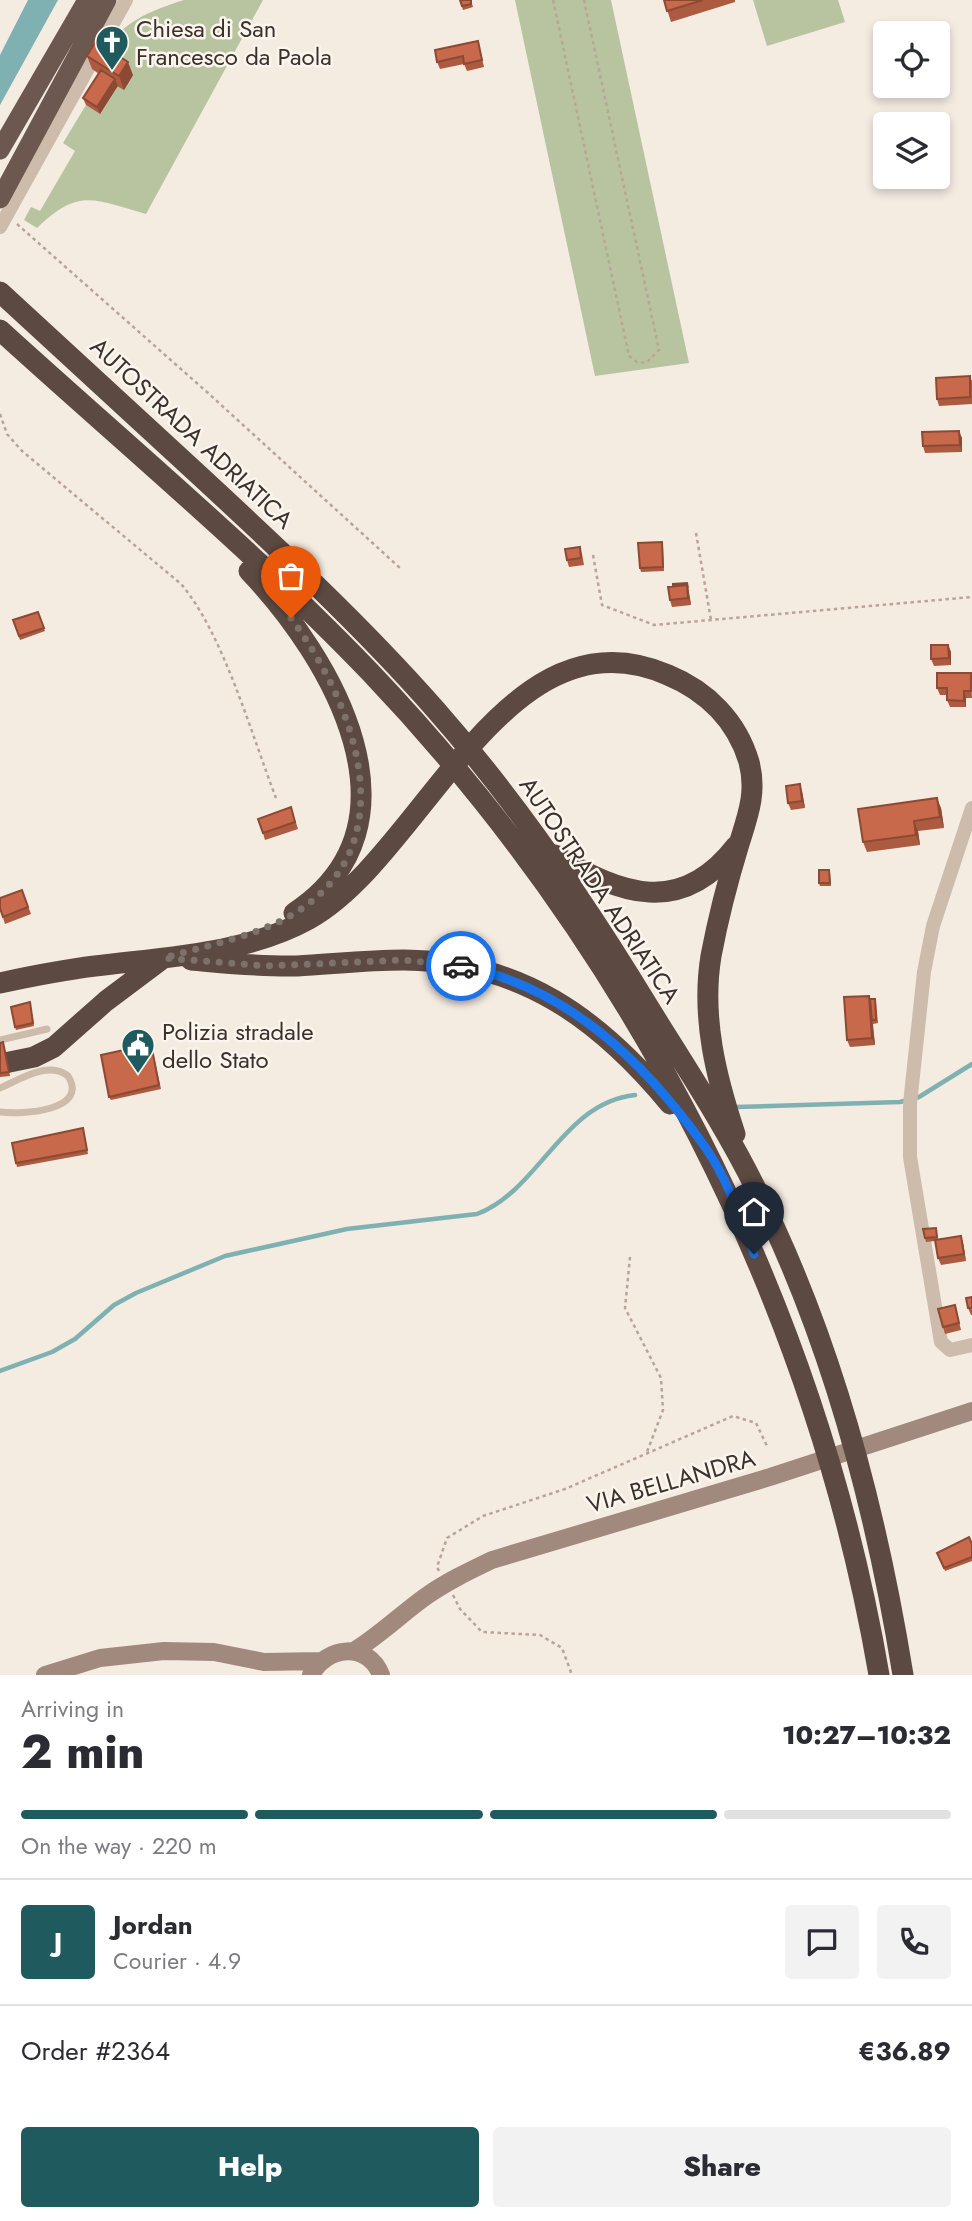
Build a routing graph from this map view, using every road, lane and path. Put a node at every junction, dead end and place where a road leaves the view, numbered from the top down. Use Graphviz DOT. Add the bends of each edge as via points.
graph roads {
  1 [pos="87,0"];
  2 [pos="107,0"];
  3 [pos="126,0"];
  4 [pos="554,0"];
  5 [pos="584,0"];
  6 [pos="0,150"];
  7 [pos="2,214"];
  8 [pos="5,296"];
  9 [pos="0,330"];
  10 [pos="0,414"];
  11 [pos="139,456"];
  12 [pos="696,533"];
  13 [pos="593,555"];
  14 [pos="400,568"];
  15 [pos="972,597"];
  16 [pos="712,620"];
  17 [pos="276,797"];
  18 [pos="972,808"];
  19 [pos="740,842"];
  20 [pos="548,851"];
  21 [pos="164,958"];
  22 [pos="0,983"];
  23 [pos="47,1029"];
  24 [pos="0,1040"];
  25 [pos="0,1064"];
  26 [pos="0,1087"];
  27 [pos="0,1112"];
  28 [pos="706,1148"];
  29 [pos="748,1172"];
  30 [pos="630,1257"];
  31 [pos="972,1345"];
  32 [pos="972,1410"];
  33 [pos="647,1452"];
  34 [pos="396,1623"];
  35 [pos="354,1651"];
  36 [pos="264,1662"];
  37 [pos="315,1668"];
  38 [pos="380,1673"];
  39 [pos="46,1675"];
  40 [pos="284,1675"];
  41 [pos="878,1675"];
  42 [pos="903,1675"];
  1 -- 6 [label="highway"];
  2 -- 7 [label="highway"];
  3 -- 7 [label="street"];
  4 -- 5 [label="path" via="629,356 646,363 659,350"];
  7 -- 14 [label="path"];
  8 -- 20 [label="highway, AUTOSTRADA ADRIATICA" via="367,634 453,730"];
  9 -- 11 [label="highway, AUTOSTRADA ADRIATICA"];
  10 -- 17 [label="path" via="22,452 196,601"];
  11 -- 21 [label="highway" via="265,587 302,633 348,722 362,786 357,827 347,857 313,900 270,926"];
  11 -- 28 [label="highway, AUTOSTRADA ADRIATICA" via="312,614 442,752 583,941"];
  12 -- 16 [label="path"];
  13 -- 16 [label="path" via="602,606 654,625"];
  15 -- 16 [label="path"];
  18 -- 31 [label="street" via="931,938 910,1098 910,1157 941,1342 950,1350"];
  19 -- 20 [label="highway" via="694,883 657,893 607,884"];
  19 -- 21 [label="highway" via="752,799 747,756 721,711 680,680 632,664 584,665 540,684 497,720 361,876 317,914 263,937"];
  19 -- 29 [label="highway" via="712,952 708,1015 719,1081"];
  20 -- 29 [label="highway, AUTOSTRADA ADRIATICA"];
  21 -- 22 [label="highway"];
  21 -- 25 [label="highway" via="54,1046 34,1057"];
  21 -- 28 [label="highway" via="274,966 414,961 500,977 563,1004 604,1032"];
  23 -- 24 [label="lane"];
  26 -- 27 [label="lane" via="34,1073 56,1070 68,1076 73,1088 64,1104"];
  28 -- 41 [label="highway, AUTOSTRADA ADRIATICA" via="748,1237 817,1423 854,1556"];
  29 -- 42 [label="highway, AUTOSTRADA ADRIATICA" via="792,1269 844,1416 878,1541"];
  30 -- 33 [label="path" via="625,1308 661,1378 663,1410"];
  32 -- 34 [label="main road, VIA BELLANDRA" via="771,1478 492,1560 422,1599"];
  34 -- 35 [label="main road, VIA BELLANDRA"];
  34 -- 38 [label="main road, VIA BELLANDRA" via="382,1648"];
  35 -- 37 [label="main road, VIA BELLANDRA" via="333,1653"];
  35 -- 38 [label="main road, VIA BELLANDRA" via="373,1661"];
  36 -- 37 [label="main road, VIA BELLANDRA"];
  36 -- 39 [label="main road" via="214,1652 164,1651 100,1658"];
  36 -- 40 [label="main road"];
}
